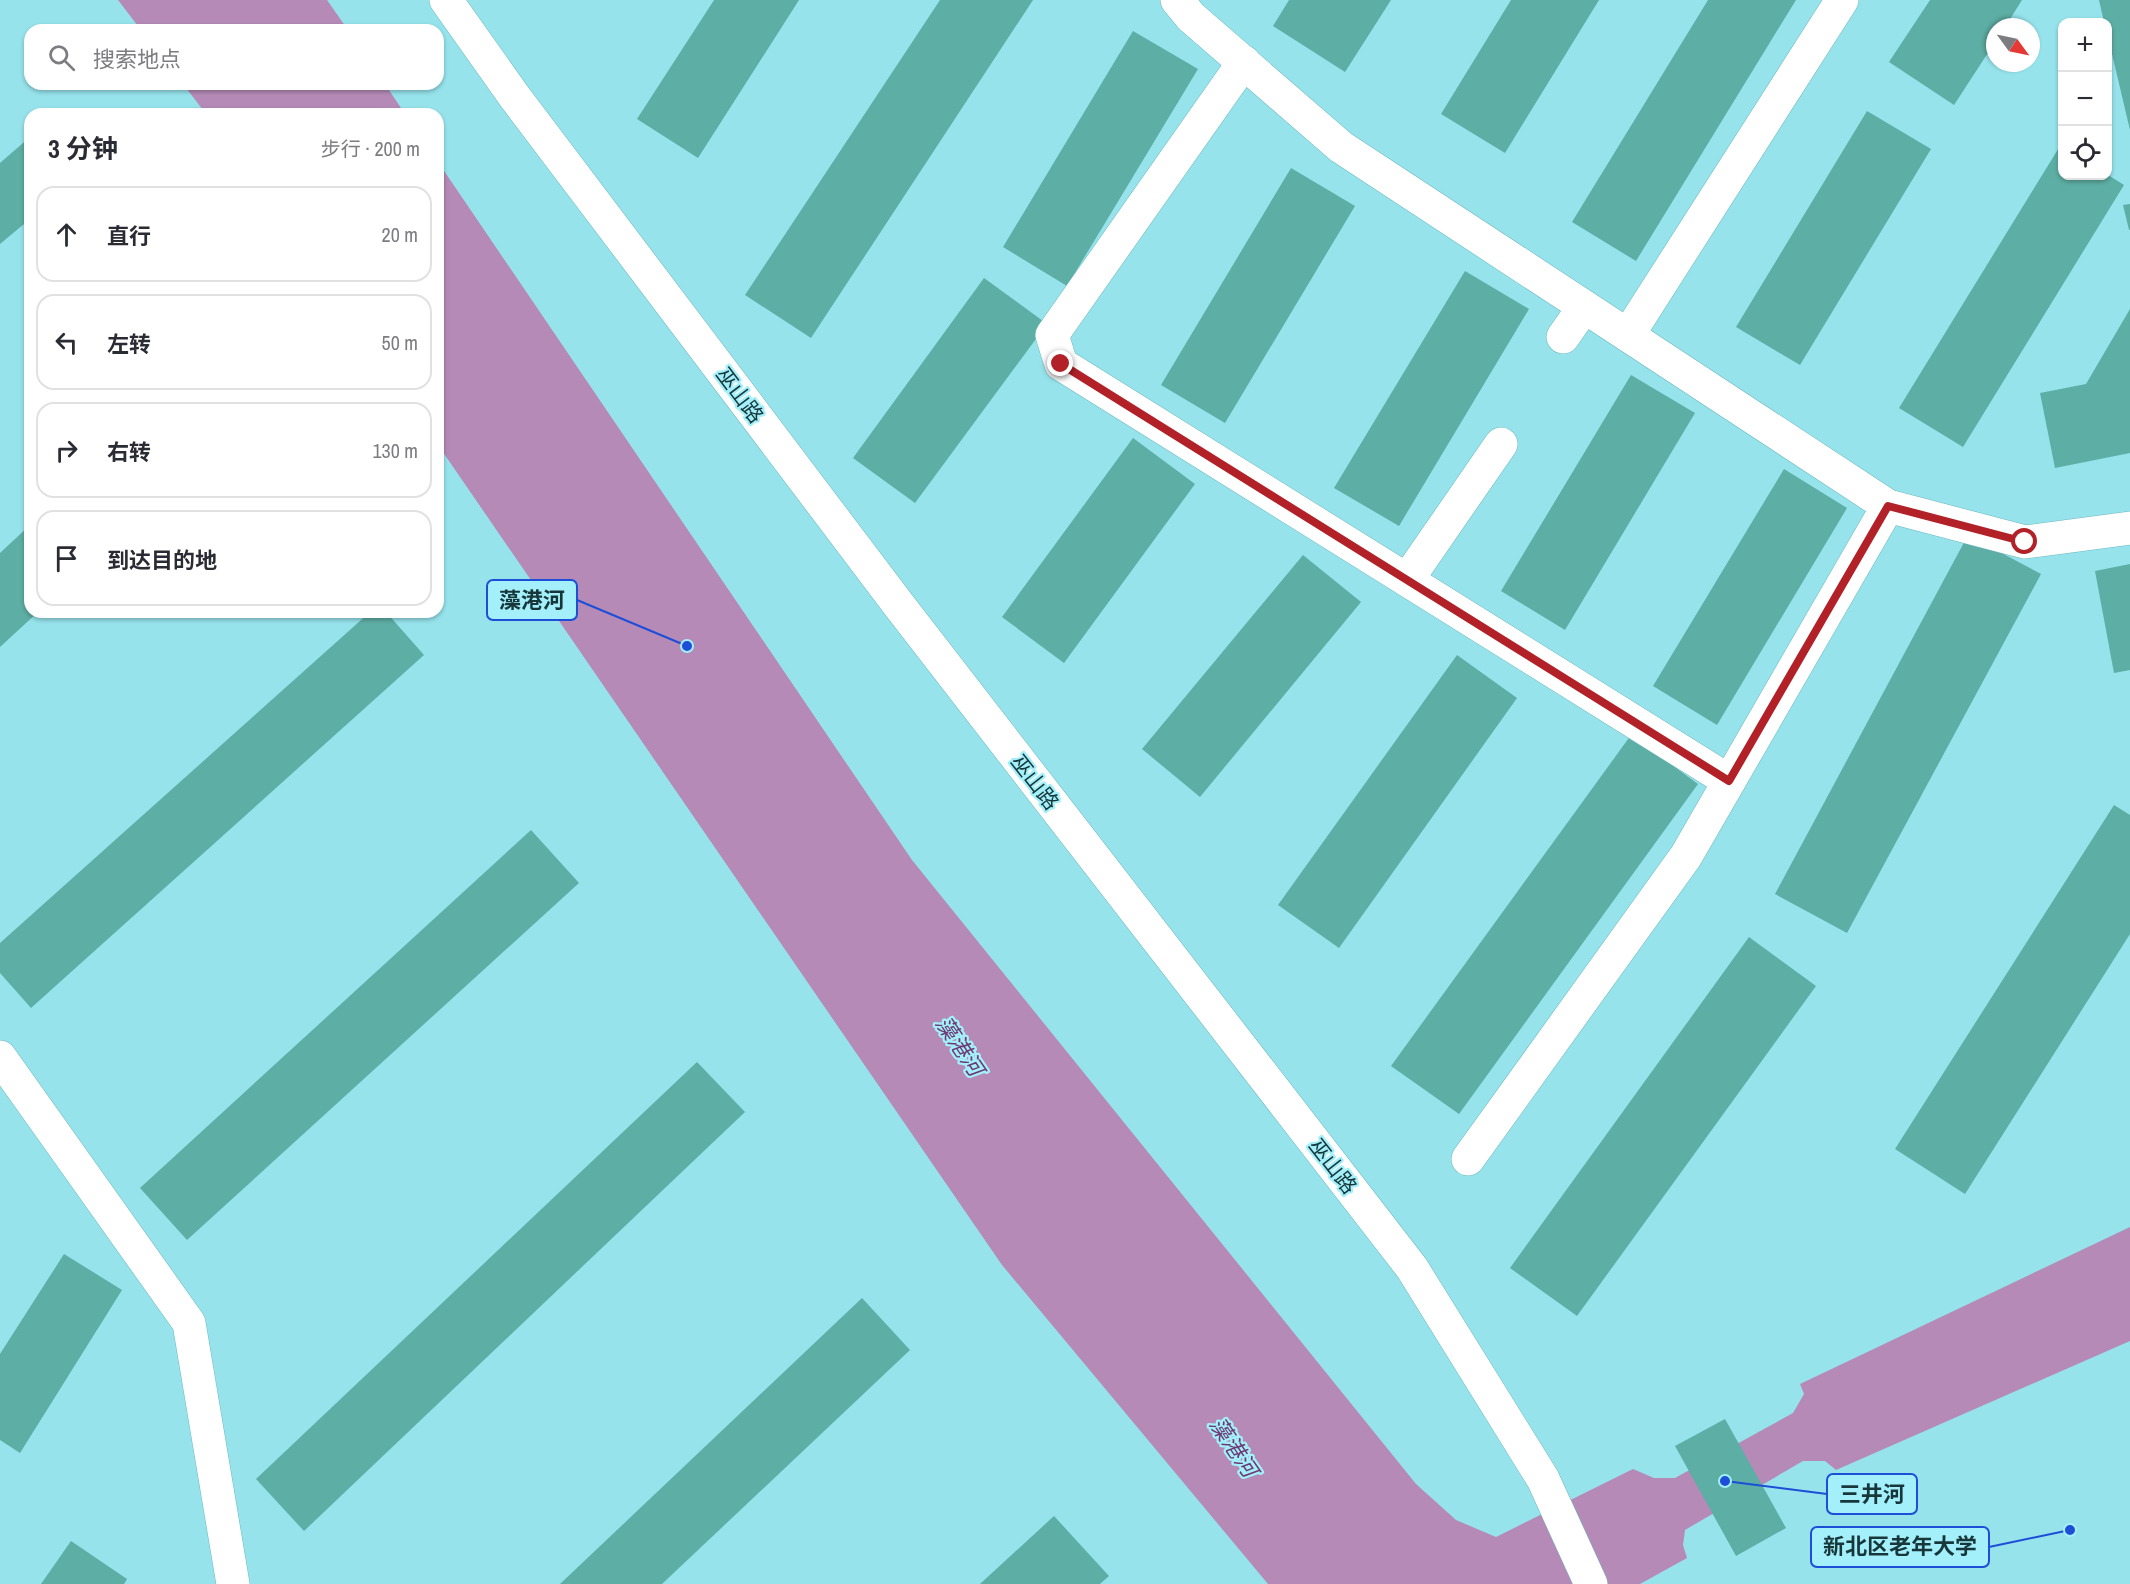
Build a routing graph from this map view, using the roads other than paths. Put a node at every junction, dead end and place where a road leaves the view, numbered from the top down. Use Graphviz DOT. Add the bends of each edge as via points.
graph roads {
  1 [pos="446,0"];
  2 [pos="1177,0"];
  3 [pos="1842,0"];
  4 [pos="1244,62"];
  5 [pos="1584,307"];
  6 [pos="1628,335"];
  7 [pos="1563,337"];
  8 [pos="1501,444"];
  9 [pos="1888,506"];
  10 [pos="2130,528"];
  11 [pos="1407,580"];
  12 [pos="1729,781"];
  13 [pos="0,1058"];
  14 [pos="1468,1159"];
  15 [pos="233,1584"];
  16 [pos="1591,1584"];
  1 -- 16 [label="street, 巫山路" via="898,604 1412,1268 1543,1479"];
  2 -- 4 [label="street"];
  3 -- 6 [label="street"];
  4 -- 5 [label="street" via="1341,147"];
  4 -- 11 [label="street" via="1053,335 1061,364"];
  5 -- 6 [label="street"];
  5 -- 7 [label="street"];
  6 -- 9 [label="street"];
  8 -- 11 [label="street"];
  9 -- 10 [label="street" via="2025,542"];
  9 -- 12 [label="street"];
  11 -- 12 [label="street"];
  12 -- 14 [label="street" via="1686,856"];
  13 -- 15 [label="street" via="189,1323"];
}
